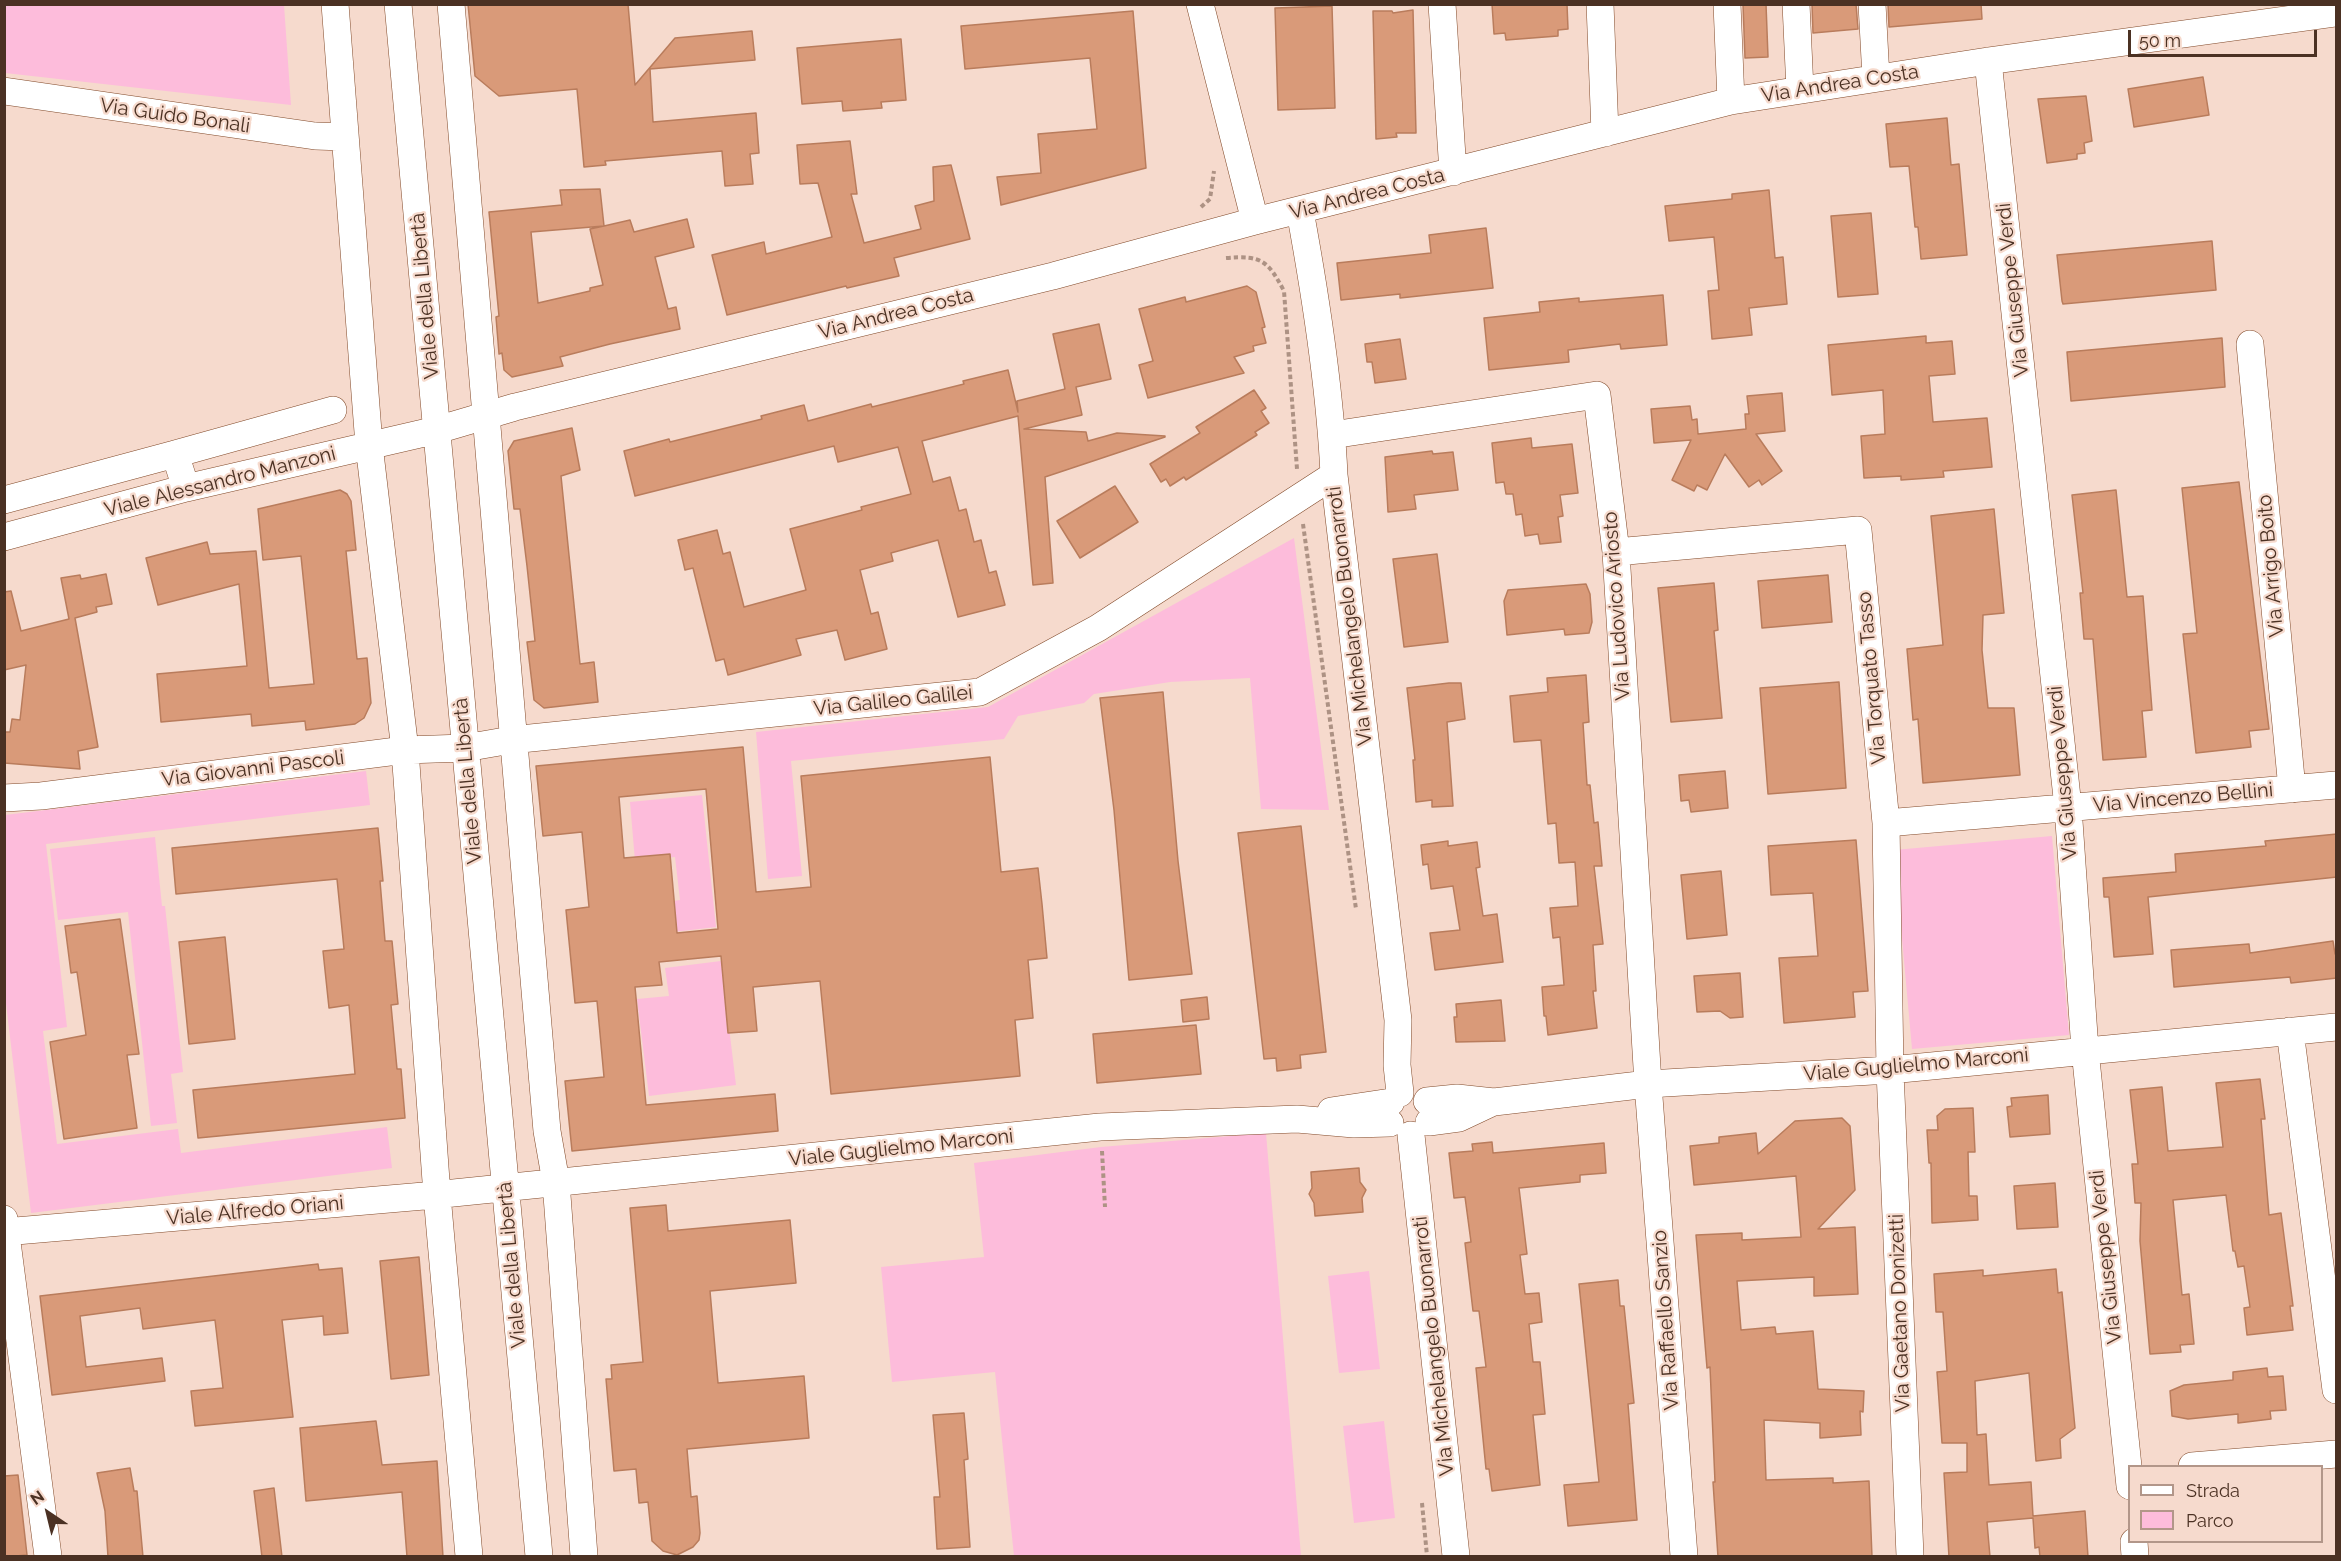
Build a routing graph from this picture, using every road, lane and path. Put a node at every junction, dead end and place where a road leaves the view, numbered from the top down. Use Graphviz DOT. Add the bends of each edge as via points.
graph roads {
  1 [pos="335,4"];
  2 [pos="398,4"];
  3 [pos="451,4"];
  4 [pos="1200,4"];
  5 [pos="1442,4"];
  6 [pos="1600,4"];
  7 [pos="1727,4"];
  8 [pos="1796,4"];
  9 [pos="1872,4"];
  10 [pos="2308,11"];
  11 [pos="2337,13"];
  12 [pos="1988,61"];
  13 [pos="1876,78"];
  14 [pos="1800,90"];
  15 [pos="4,92"];
  16 [pos="1731,101"];
  17 [pos="1605,133"];
  18 [pos="345,137"];
  19 [pos="1215,165"];
  20 [pos="1453,172"];
  21 [pos="1300,211"];
  22 [pos="1255,221"];
  23 [pos="1186,240"];
  24 [pos="1224,258"];
  25 [pos="2250,344"];
  26 [pos="333,410"];
  27 [pos="487,414"];
  28 [pos="436,430"];
  29 [pos="1332,435"];
  30 [pos="369,445"];
  31 [pos="175,454"];
  32 [pos="1334,475"];
  33 [pos="186,488"];
  34 [pos="1299,498"];
  35 [pos="4,500"];
  36 [pos="4,537"];
  37 [pos="1616,552"];
  38 [pos="511,740"];
  39 [pos="465,748"];
  40 [pos="405,750"];
  41 [pos="2337,785"];
  42 [pos="2292,789"];
  43 [pos="4,798"];
  44 [pos="2068,807"];
  45 [pos="1886,823"];
  46 [pos="1357,913"];
  47 [pos="2337,1027"];
  48 [pos="2290,1031"];
  49 [pos="2085,1050"];
  50 [pos="1890,1070"];
  51 [pos="1648,1084"];
  52 [pos="1409,1110"];
  53 [pos="1100,1128"];
  54 [pos="556,1182"];
  55 [pos="505,1188"];
  56 [pos="437,1195"];
  57 [pos="1105,1207"];
  58 [pos="5,1228"];
  59 [pos="2337,1390"];
  60 [pos="2337,1454"];
  61 [pos="2214,1465"];
  62 [pos="2128,1466"];
  63 [pos="1421,1497"];
  64 [pos="48,1557"];
  65 [pos="469,1557"];
  66 [pos="538,1557"];
  67 [pos="584,1557"];
  68 [pos="1427,1557"];
  69 [pos="1456,1557"];
  70 [pos="1684,1557"];
  71 [pos="1910,1557"];
  1 -- 18 [label="street"];
  2 -- 28 [label="street, Viale della Libertà"];
  3 -- 27 [label="street"];
  4 -- 22 [label="street"];
  5 -- 20 [label="street"];
  6 -- 17 [label="street"];
  7 -- 16 [label="street"];
  8 -- 14 [label="street"];
  9 -- 13 [label="street"];
  10 -- 11 [label="street, Via Andrea Costa"];
  10 -- 12 [label="street, Via Andrea Costa"];
  12 -- 13 [label="street, Via Andrea Costa"];
  12 -- 44 [label="street, Via Giuseppe Verdi"];
  13 -- 14 [label="street, Via Andrea Costa"];
  14 -- 16 [label="street, Via Andrea Costa"];
  15 -- 18 [label="street, Via Guido Bonali"];
  16 -- 17 [label="street, Via Andrea Costa"];
  17 -- 20 [label="street, Via Andrea Costa"];
  18 -- 30 [label="street"];
  19 -- 23 [label="path" via="1210,199 1183,225"];
  20 -- 21 [label="street, Via Andrea Costa"];
  21 -- 22 [label="street, Via Andrea Costa"];
  21 -- 29 [label="street, Via Michelangelo Buonarroti" via="1314,286"];
  22 -- 23 [label="street, Via Andrea Costa"];
  23 -- 27 [label="street, Via Andrea Costa"];
  24 -- 34 [label="path" via="1258,259 1272,268 1284,291"];
  25 -- 42 [label="street, Via Arrigo Boito"];
  26 -- 31 [label="street"];
  27 -- 28 [label="street, Via Andrea Costa"];
  27 -- 38 [label="street"];
  28 -- 30 [label="street, Viale Alessandro Manzoni"];
  28 -- 39 [label="street, Viale della Libertà"];
  29 -- 32 [label="street, Via Michelangelo Buonarroti"];
  29 -- 37 [label="street, Via Ludovico Ariosto" via="1598,395"];
  30 -- 33 [label="street, Viale Alessandro Manzoni"];
  30 -- 40 [label="street"];
  31 -- 33 [label="street"];
  31 -- 35 [label="street"];
  32 -- 34 [label="street, Via Galileo Galilei"];
  32 -- 52 [label="street, Via Michelangelo Buonarroti" via="1398,1020 1397,1065"];
  33 -- 36 [label="street, Viale Alessandro Manzoni"];
  34 -- 38 [label="street, Via Galileo Galilei" via="1098,628 980,692"];
  34 -- 46 [label="path"];
  37 -- 45 [label="street, Via Torquato Tasso" via="1858,530"];
  37 -- 51 [label="street, Via Ludovico Ariosto"];
  38 -- 39 [label="street, Via Galileo Galilei"];
  38 -- 54 [label="street" via="547,1131"];
  39 -- 40 [label="street, Via Giovanni Pascoli"];
  39 -- 55 [label="street, Viale della Libertà"];
  40 -- 43 [label="street, Via Giovanni Pascoli"];
  40 -- 56 [label="street"];
  41 -- 42 [label="street, Via Vincenzo Bellini"];
  42 -- 44 [label="street, Via Vincenzo Bellini"];
  44 -- 45 [label="street, Via Vincenzo Bellini"];
  44 -- 49 [label="street, Via Giuseppe Verdi"];
  45 -- 50 [label="street, Via Torquato Tasso"];
  47 -- 48 [label="street, Viale Guglielmo Marconi"];
  48 -- 49 [label="street, Viale Guglielmo Marconi"];
  48 -- 59 [label="street"];
  49 -- 50 [label="street, Viale Guglielmo Marconi"];
  49 -- 62 [label="street, Via Giuseppe Verdi"];
  50 -- 51 [label="street, Viale Guglielmo Marconi"];
  50 -- 71 [label="street, Via Gaetano Donizetti"];
  51 -- 52 [label="street, Viale Guglielmo Marconi" via="1494,1102 1456,1098"];
  51 -- 70 [label="street, Via Raffaello Sanzio"];
  52 -- 53 [label="street, Viale Guglielmo Marconi" via="1352,1107 1298,1119"];
  52 -- 69 [label="street, Via Michelangelo Buonarroti"];
  53 -- 54 [label="street, Viale Guglielmo Marconi"];
  53 -- 57 [label="path"];
  54 -- 55 [label="street, Viale Guglielmo Marconi"];
  54 -- 67 [label="street"];
  55 -- 56 [label="street, Viale Alfredo Oriani"];
  55 -- 66 [label="street, Viale della Libertà"];
  56 -- 58 [label="street, Viale Alfredo Oriani"];
  56 -- 65 [label="street"];
  58 -- 64 [label="street"];
  60 -- 61 [label="street"];
  63 -- 68 [label="path"];
}
